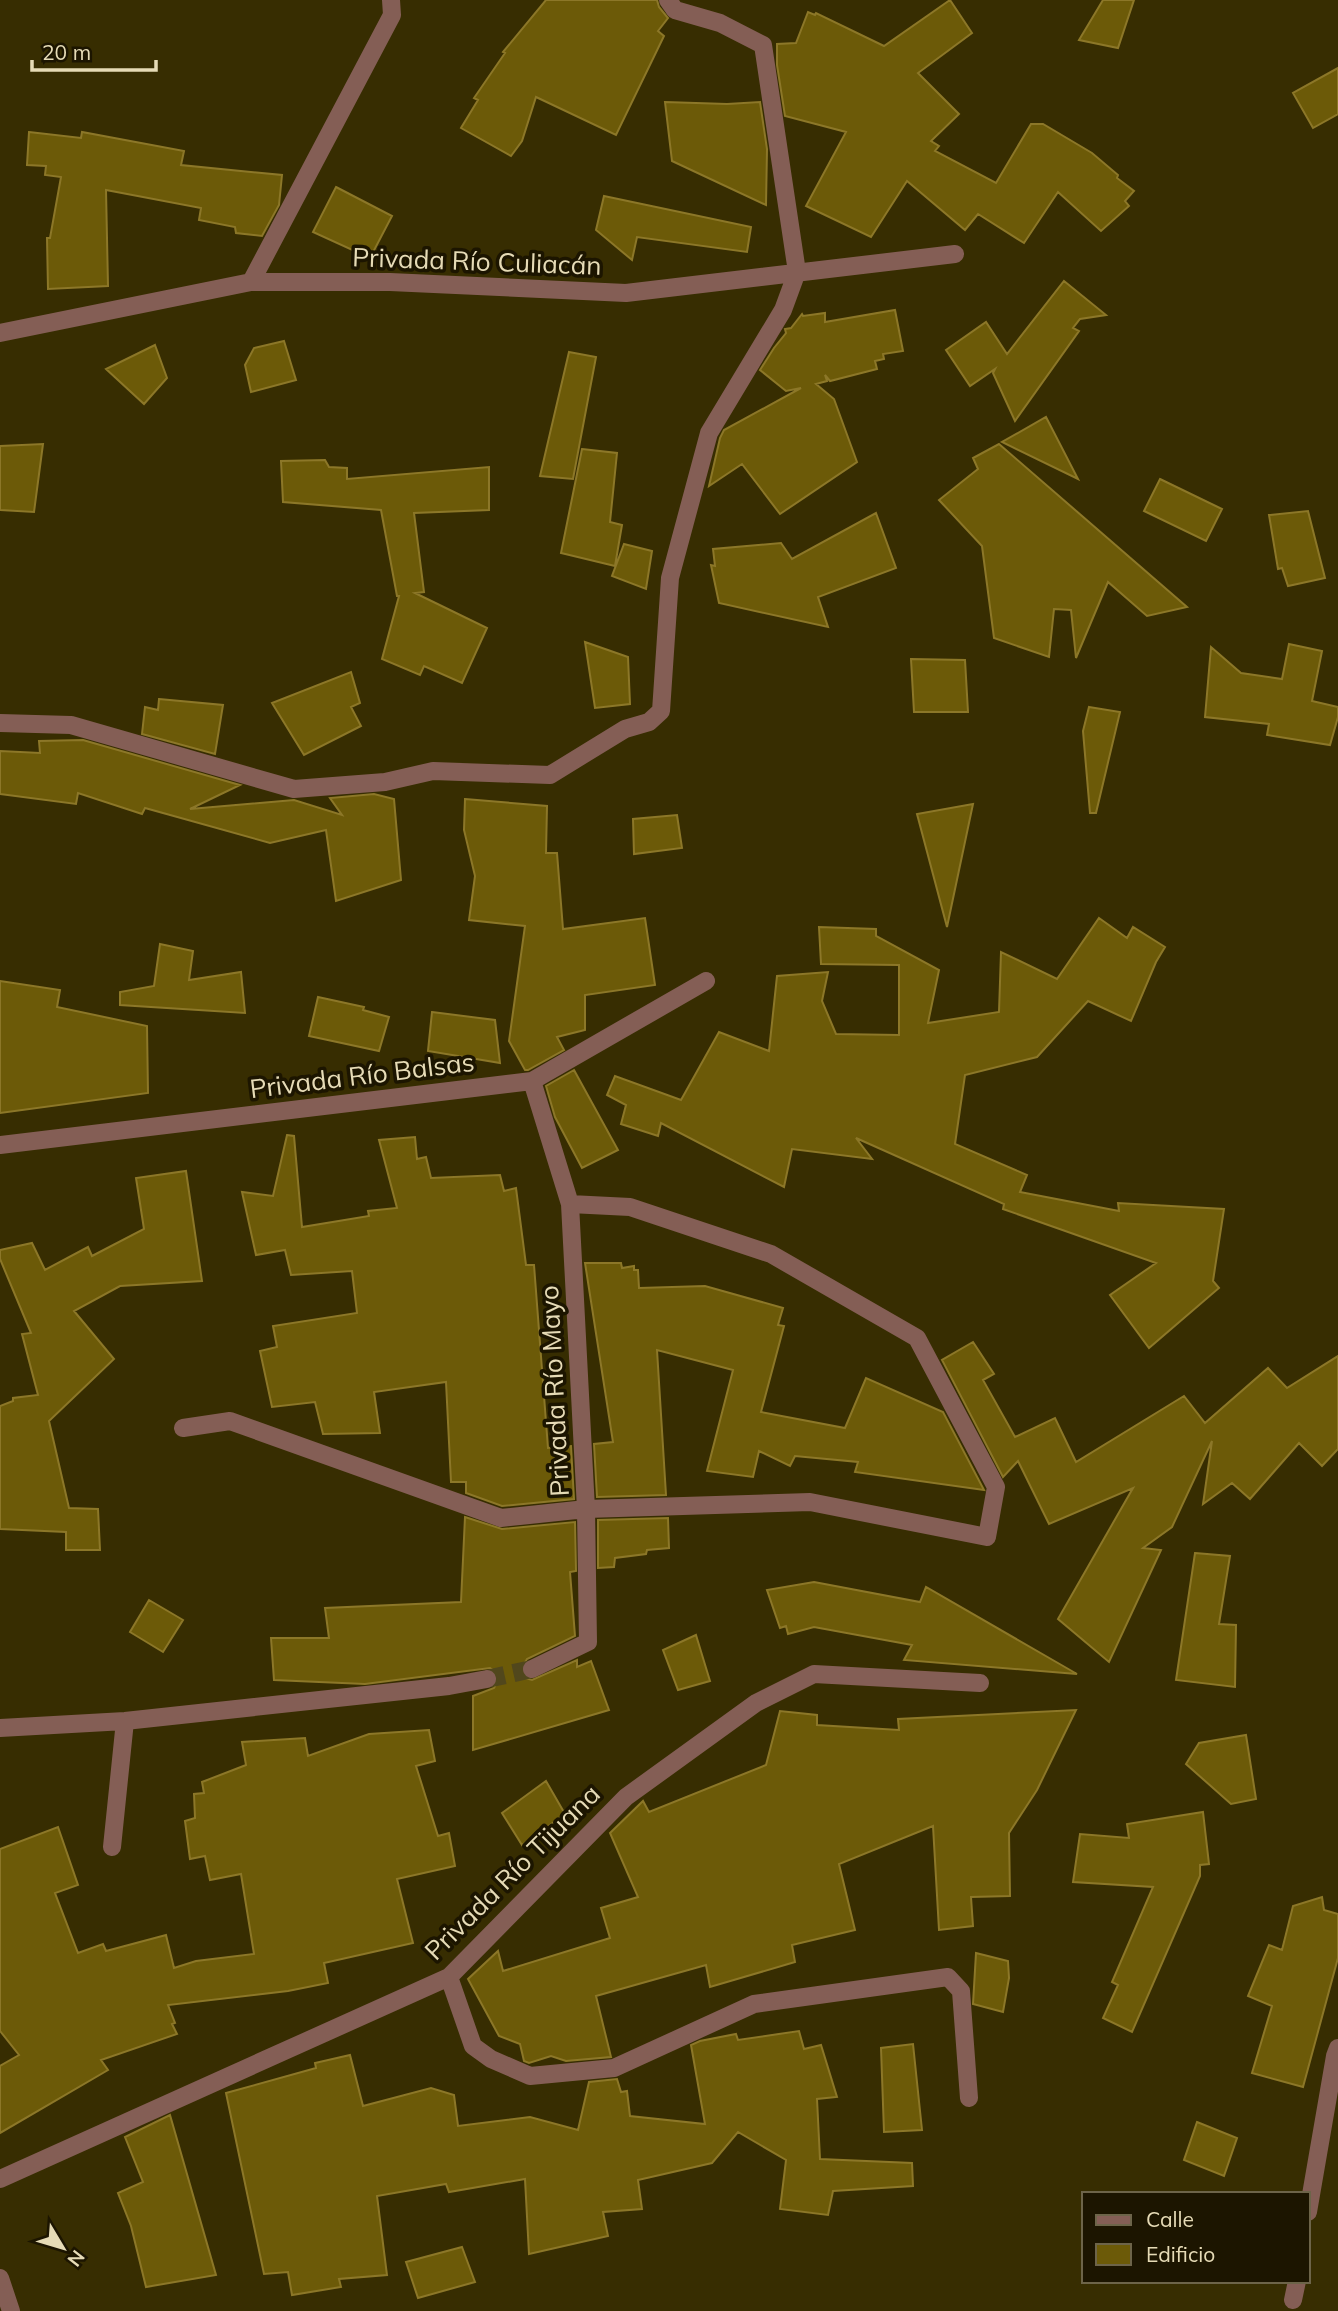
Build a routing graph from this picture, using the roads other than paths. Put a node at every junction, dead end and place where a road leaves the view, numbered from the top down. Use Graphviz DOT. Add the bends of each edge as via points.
graph roads {
  1 [pos="391,0"];
  2 [pos="667,0"];
  3 [pos="955,254"];
  4 [pos="797,272"];
  5 [pos="251,282"];
  6 [pos="0,333"];
  7 [pos="0,723"];
  8 [pos="706,981"];
  9 [pos="532,1081"];
  10 [pos="0,1145"];
  11 [pos="570,1204"];
  12 [pos="183,1428"];
  13 [pos="586,1508"];
  14 [pos="532,1669"];
  15 [pos="487,1679"];
  16 [pos="981,1683"];
  17 [pos="125,1721"];
  18 [pos="0,1728"];
  19 [pos="112,1847"];
  20 [pos="449,1977"];
  21 [pos="1338,2048"];
  22 [pos="969,2098"];
  23 [pos="0,2179"];
  24 [pos="1310,2200"];
  25 [pos="0,2278"];
  26 [pos="1297,2283"];
  27 [pos="1293,2300"];
  28 [pos="11,2311"];
  1 -- 5 [label="street" via="392,15"];
  2 -- 4 [label="street" via="675,10 720,23 763,45"];
  3 -- 4 [label="street, Privada Río Culiacán"];
  4 -- 5 [label="street, Privada Río Culiacán" via="626,293 390,282"];
  4 -- 7 [label="street" via="783,310 709,433 670,579 662,711 649,722 625,729 550,775 433,771 385,782 294,789 71,725"];
  5 -- 6 [label="street, Privada Río Culiacán"];
  8 -- 9 [label="street, Privada Río Balsas"];
  9 -- 10 [label="street, Privada Río Balsas"];
  9 -- 11 [label="street, Privada Río Mayo"];
  11 -- 13 [label="street, Privada Río Mayo"];
  11 -- 13 [label="street" via="630,1207 771,1254 917,1339 996,1487 987,1537 810,1502"];
  12 -- 13 [label="street" via="230,1421 501,1518"];
  13 -- 14 [label="street, Privada Río Mayo" via="589,1642"];
  15 -- 17 [label="street"];
  16 -- 20 [label="street, Privada Río Tijuana" via="814,1674 756,1703 626,1797"];
  17 -- 18 [label="street"];
  17 -- 19 [label="street"];
  20 -- 22 [label="street" via="473,2046 530,2076 614,2068 754,2004 948,1977 961,1992"];
  20 -- 23 [label="street, Privada Río Tijuana"];
  21 -- 24 [label="street"];
  25 -- 28 [label="street"];
  26 -- 27 [label="street"];
}
